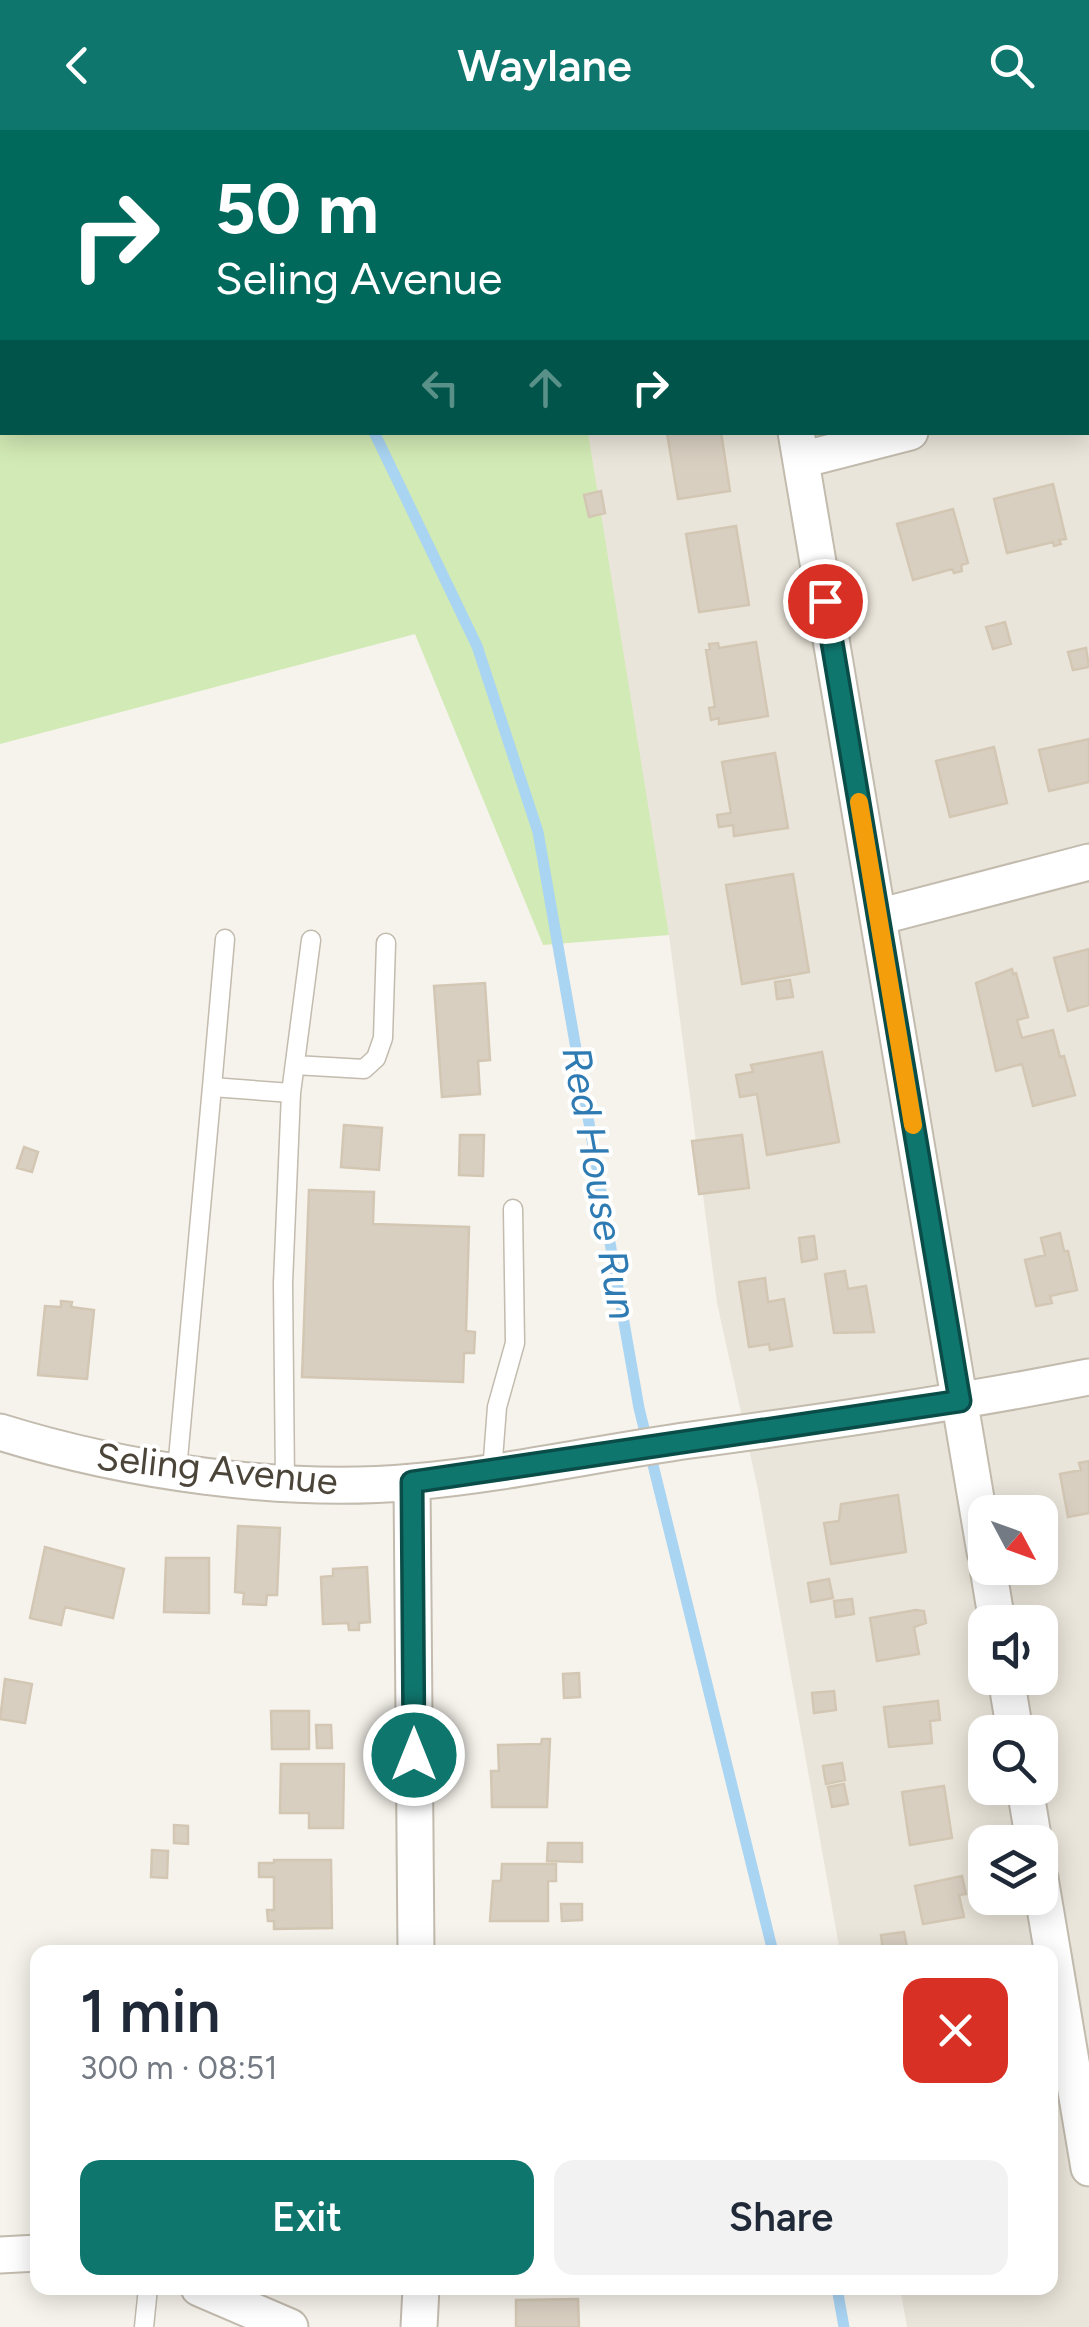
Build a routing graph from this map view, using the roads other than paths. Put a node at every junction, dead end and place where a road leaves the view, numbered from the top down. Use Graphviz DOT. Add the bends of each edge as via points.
graph roads {
  1 [pos="886,435"];
  2 [pos="799,446"];
  3 [pos="1089,862"];
  4 [pos="878,916"];
  5 [pos="225,939"];
  6 [pos="311,940"];
  7 [pos="386,943"];
  8 [pos="295,1065"];
  9 [pos="212,1087"];
  10 [pos="291,1093"];
  11 [pos="513,1209"];
  12 [pos="1089,1377"];
  13 [pos="960,1401"];
  14 [pos="0,1432"];
  15 [pos="177,1470"];
  16 [pos="492,1472"];
  17 [pos="412,1482"];
  18 [pos="285,1483"];
  19 [pos="976,1495"];
  20 [pos="1046,1915"];
  21 [pos="416,1945"];
  22 [pos="1051,1945"];
  23 [pos="1058,1985"];
  24 [pos="1089,2168"];
  25 [pos="30,2253"];
  26 [pos="0,2256"];
  27 [pos="147,2295"];
  28 [pos="215,2295"];
  29 [pos="421,2295"];
  30 [pos="144,2327"];
  31 [pos="290,2327"];
  32 [pos="419,2327"];
  1 -- 2 [label="street"];
  2 -- 4 [label="street"];
  3 -- 4 [label="street"];
  4 -- 13 [label="street"];
  5 -- 9 [label="lane"];
  6 -- 8 [label="lane"];
  7 -- 8 [label="lane" via="376,1058 364,1069"];
  8 -- 10 [label="lane"];
  9 -- 10 [label="lane"];
  9 -- 15 [label="lane"];
  10 -- 18 [label="lane" via="283,1284"];
  11 -- 16 [label="lane" via="515,1343 497,1407"];
  12 -- 13 [label="street, Seling Avenue"];
  13 -- 16 [label="street, Seling Avenue"];
  13 -- 19 [label="street"];
  14 -- 15 [label="street, Seling Avenue"];
  15 -- 18 [label="street, Seling Avenue"];
  16 -- 17 [label="street, Seling Avenue"];
  17 -- 18 [label="street, Seling Avenue"];
  17 -- 21 [label="street"];
  20 -- 22 [label="street"];
  23 -- 24 [label="street"];
  25 -- 26 [label="street"];
  27 -- 30 [label="lane"];
  28 -- 31 [label="street"];
  29 -- 32 [label="street"];
}
